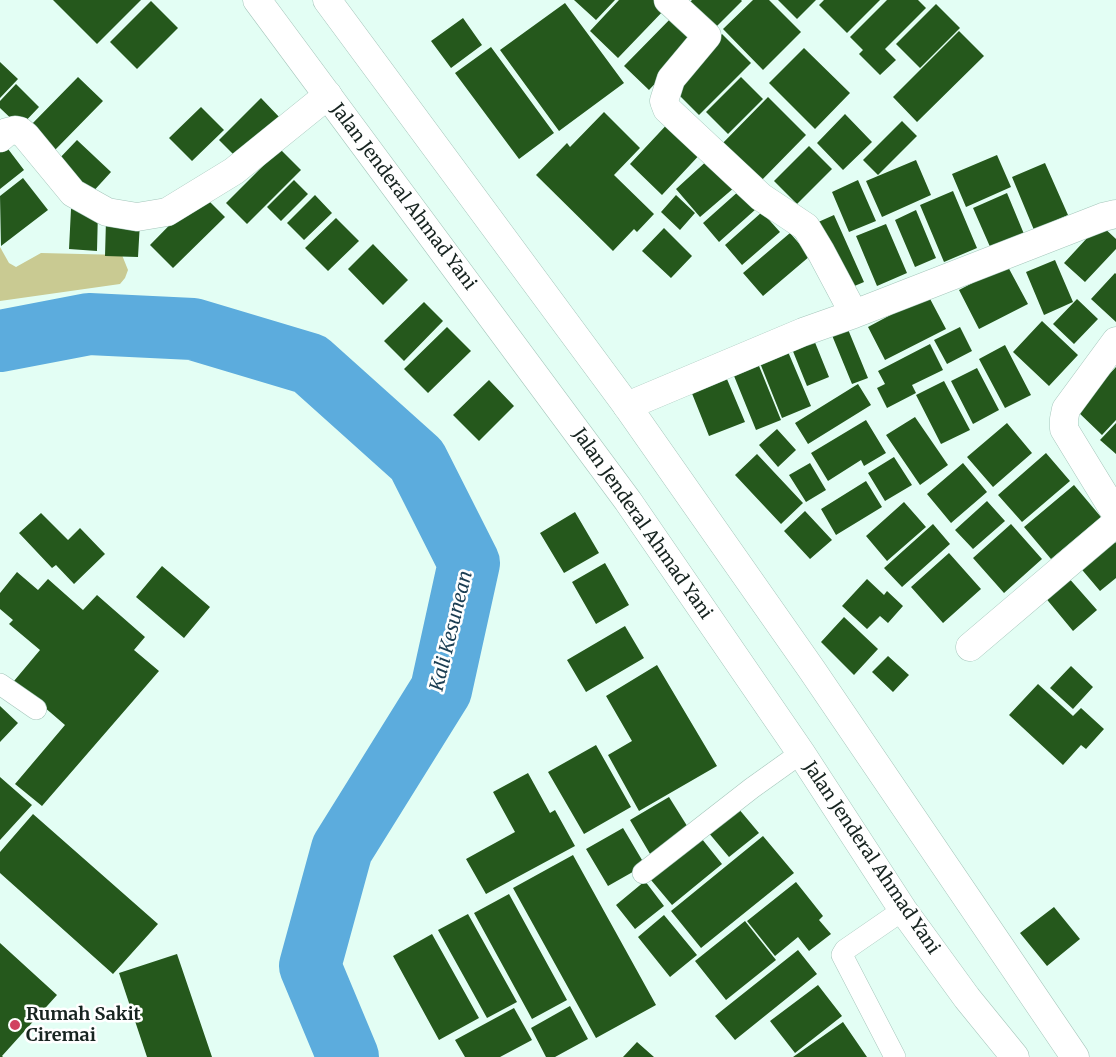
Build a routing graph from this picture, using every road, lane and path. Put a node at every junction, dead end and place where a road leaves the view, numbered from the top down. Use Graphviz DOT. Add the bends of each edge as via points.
graph roads {
  1 [pos="257,0"];
  2 [pos="327,0"];
  3 [pos="668,0"];
  4 [pos="328,95"];
  5 [pos="0,138"];
  6 [pos="1116,214"];
  7 [pos="854,314"];
  8 [pos="1116,341"];
  9 [pos="627,406"];
  10 [pos="1116,514"];
  11 [pos="1116,523"];
  12 [pos="970,648"];
  13 [pos="0,684"];
  14 [pos="36,709"];
  15 [pos="800,753"];
  16 [pos="643,873"];
  17 [pos="903,910"];
  18 [pos="895,1057"];
  19 [pos="1015,1057"];
  20 [pos="1075,1057"];
  1 -- 4 [label="main road, Jalan Jenderal Ahmad Yani"];
  2 -- 9 [label="main road"];
  3 -- 7 [label="main road" via="707,36 671,79 665,93 667,110 761,197 806,227"];
  4 -- 5 [label="main road" via="234,171 166,212 137,217 107,212 73,193 20,131 7,132"];
  4 -- 15 [label="main road, Jalan Jenderal Ahmad Yani" via="628,501"];
  6 -- 7 [label="main road"];
  7 -- 9 [label="main road"];
  8 -- 10 [label="main road" via="1066,409 1064,419 1064,429"];
  9 -- 20 [label="main road" via="812,670"];
  11 -- 12 [label="main road"];
  13 -- 14 [label="lane"];
  15 -- 16 [label="lane"];
  15 -- 17 [label="main road, Jalan Jenderal Ahmad Yani"];
  17 -- 18 [label="lane" via="842,955"];
  17 -- 19 [label="main road, Jalan Jenderal Ahmad Yani"];
}
